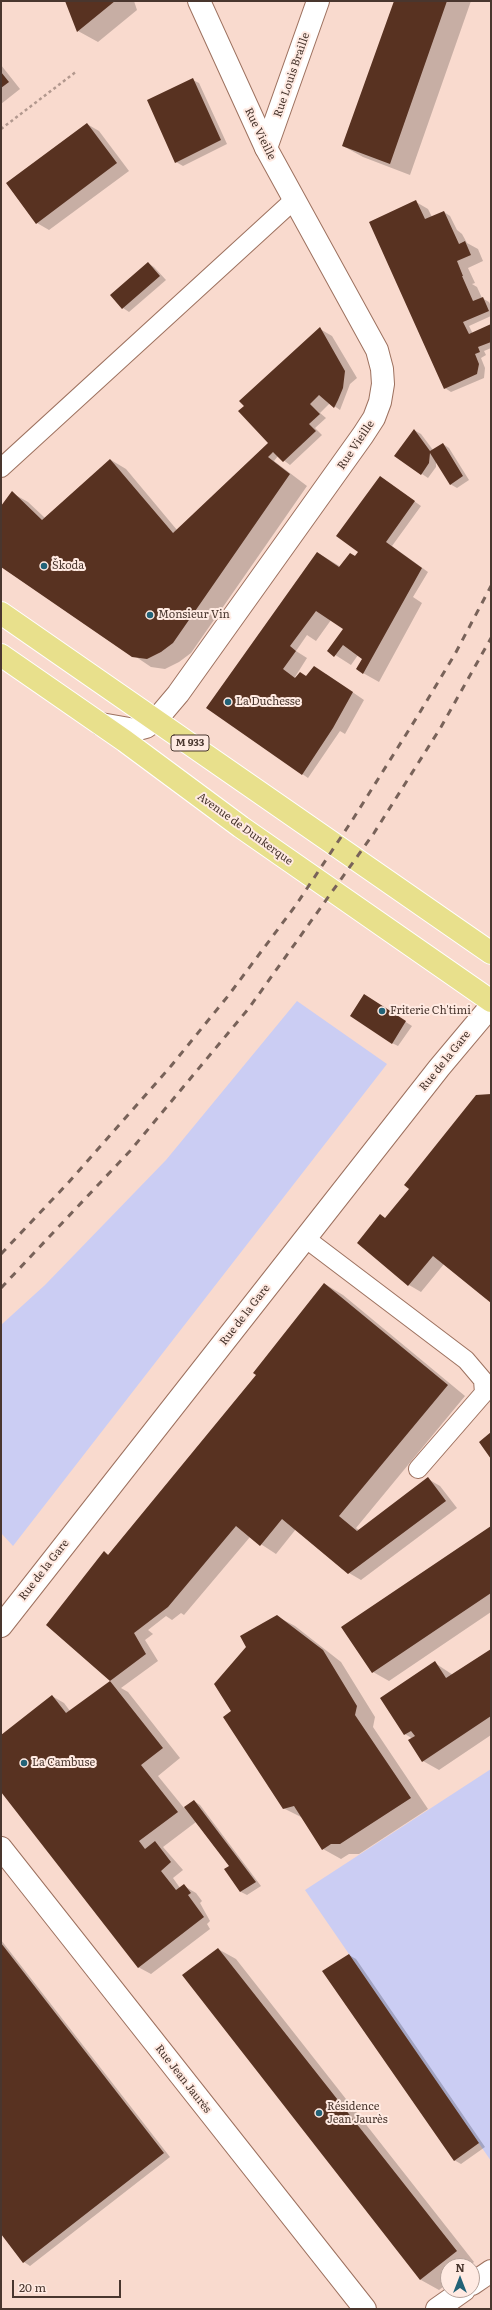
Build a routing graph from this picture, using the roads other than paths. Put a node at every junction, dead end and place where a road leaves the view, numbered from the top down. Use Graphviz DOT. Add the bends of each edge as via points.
graph roads {
  1 [pos="199,1"];
  2 [pos="318,1"];
  3 [pos="266,148"];
  4 [pos="294,200"];
  5 [pos="1,468"];
  6 [pos="1,613"];
  7 [pos="1,655"];
  8 [pos="156,720"];
  9 [pos="101,724"];
  10 [pos="491,954"];
  11 [pos="491,1001"];
  12 [pos="491,1006"];
  13 [pos="306,1238"];
  14 [pos="418,1469"];
  15 [pos="1,1626"];
  16 [pos="1,1848"];
  17 [pos="491,2271"];
  18 [pos="480,2279"];
  19 [pos="453,2298"];
  20 [pos="365,2309"];
  21 [pos="437,2309"];
  1 -- 3 [label="street, Rue Vieille"];
  2 -- 3 [label="street, Rue Louis Braille"];
  3 -- 4 [label="street, Rue Vieille"];
  4 -- 5 [label="lane"];
  4 -- 8 [label="street, Rue Vieille" via="377,350 383,384 380,402 363,435"];
  6 -- 8 [label="main road, M 933"];
  7 -- 9 [label="main road, Avenue de Dunkerque"];
  8 -- 9 [label="street, Rue Vieille" via="135,730"];
  8 -- 10 [label="main road, M 933"];
  9 -- 11 [label="main road, Avenue de Dunkerque" via="241,827"];
  12 -- 13 [label="street, Rue de la Gare" via="439,1068"];
  13 -- 14 [label="lane" via="466,1360 483,1380 484,1393"];
  13 -- 15 [label="street, Rue de la Gare"];
  16 -- 20 [label="street, Rue Jean Jaurès"];
  17 -- 18 [label="street"];
  19 -- 21 [label="street"];
}
